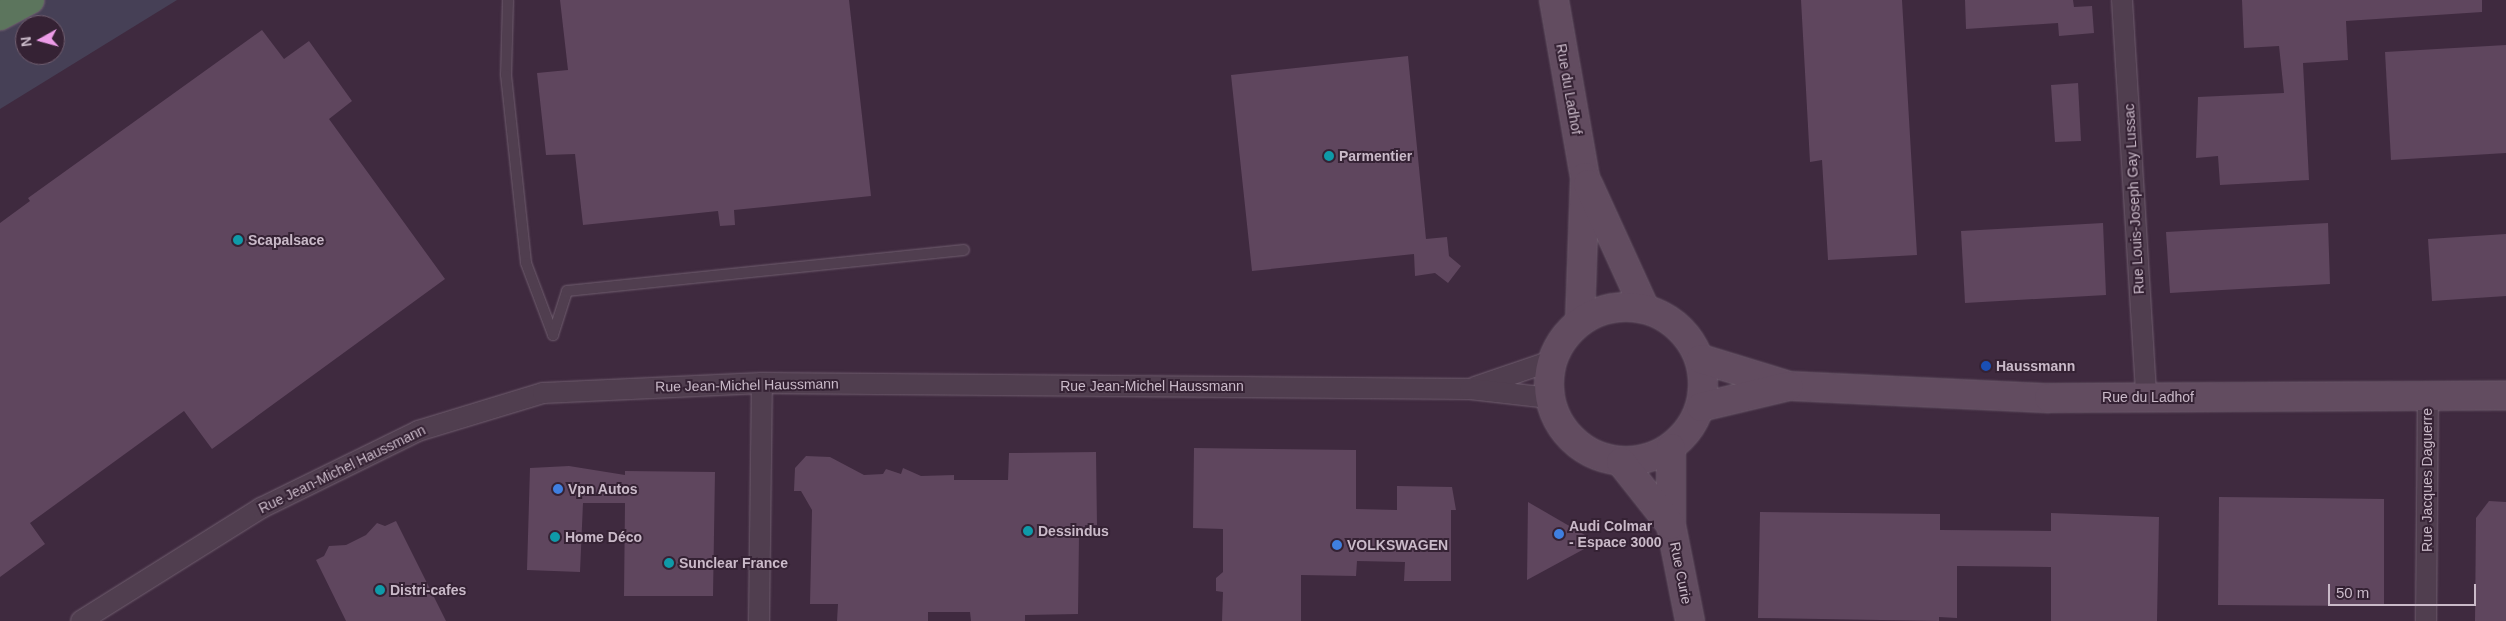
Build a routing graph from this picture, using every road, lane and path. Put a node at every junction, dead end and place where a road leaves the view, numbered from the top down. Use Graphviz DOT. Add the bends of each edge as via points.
graph roads {
  1 [pos="30,0"];
  2 [pos="508,0"];
  3 [pos="1554,0"];
  4 [pos="2122,0"];
  5 [pos="0,16"];
  6 [pos="1585,177"];
  7 [pos="964,250"];
  8 [pos="1644,307"];
  9 [pos="1580,320"];
  10 [pos="1701,359"];
  11 [pos="1551,361"];
  12 [pos="762,383"];
  13 [pos="1790,386"];
  14 [pos="1470,389"];
  15 [pos="2506,396"];
  16 [pos="2146,397"];
  17 [pos="1549,398"];
  18 [pos="2428,399"];
  19 [pos="1701,407"];
  20 [pos="1671,448"];
  21 [pos="1621,462"];
  22 [pos="1671,525"];
  23 [pos="81,621"];
  24 [pos="759,621"];
  25 [pos="1690,621"];
  26 [pos="2426,621"];
  1 -- 5 [label="highway"];
  2 -- 7 [label="lane" via="506,75 526,262 553,335 567,291"];
  3 -- 6 [label="main road, Rue du Ladhof"];
  4 -- 16 [label="street, Rue Louis-Joseph Gay Lussac"];
  6 -- 8 [label="main road, Rue du Ladhof"];
  6 -- 9 [label="main road, Rue du Ladhof"];
  8 -- 9 [label="main road" via="1611,307"];
  8 -- 10 [label="main road" via="1679,326"];
  9 -- 11 [label="main road" via="1563,338"];
  10 -- 13 [label="main road, Rue du Ladhof"];
  10 -- 19 [label="main road"];
  11 -- 14 [label="street, Rue Jean-Michel Haussmann"];
  11 -- 17 [label="main road"];
  12 -- 14 [label="street, Rue Jean-Michel Haussmann"];
  12 -- 23 [label="street, Rue Jean-Michel Haussmann" via="543,393 418,430 261,508"];
  12 -- 24 [label="street"];
  13 -- 16 [label="main road, Rue du Ladhof" via="2049,398"];
  13 -- 19 [label="main road, Rue du Ladhof"];
  14 -- 17 [label="street, Rue Jean-Michel Haussmann"];
  15 -- 18 [label="main road, Rue du Ladhof"];
  16 -- 18 [label="main road, Rue du Ladhof"];
  17 -- 21 [label="main road" via="1558,422 1574,442 1596,456"];
  18 -- 26 [label="street, Rue Jacques Daguerre"];
  19 -- 20 [label="main road" via="1689,430"];
  20 -- 21 [label="main road" via="1647,459"];
  20 -- 22 [label="main road, Rue Curie"];
  21 -- 22 [label="main road, Rue Curie"];
  22 -- 25 [label="main road, Rue Curie"];
}
